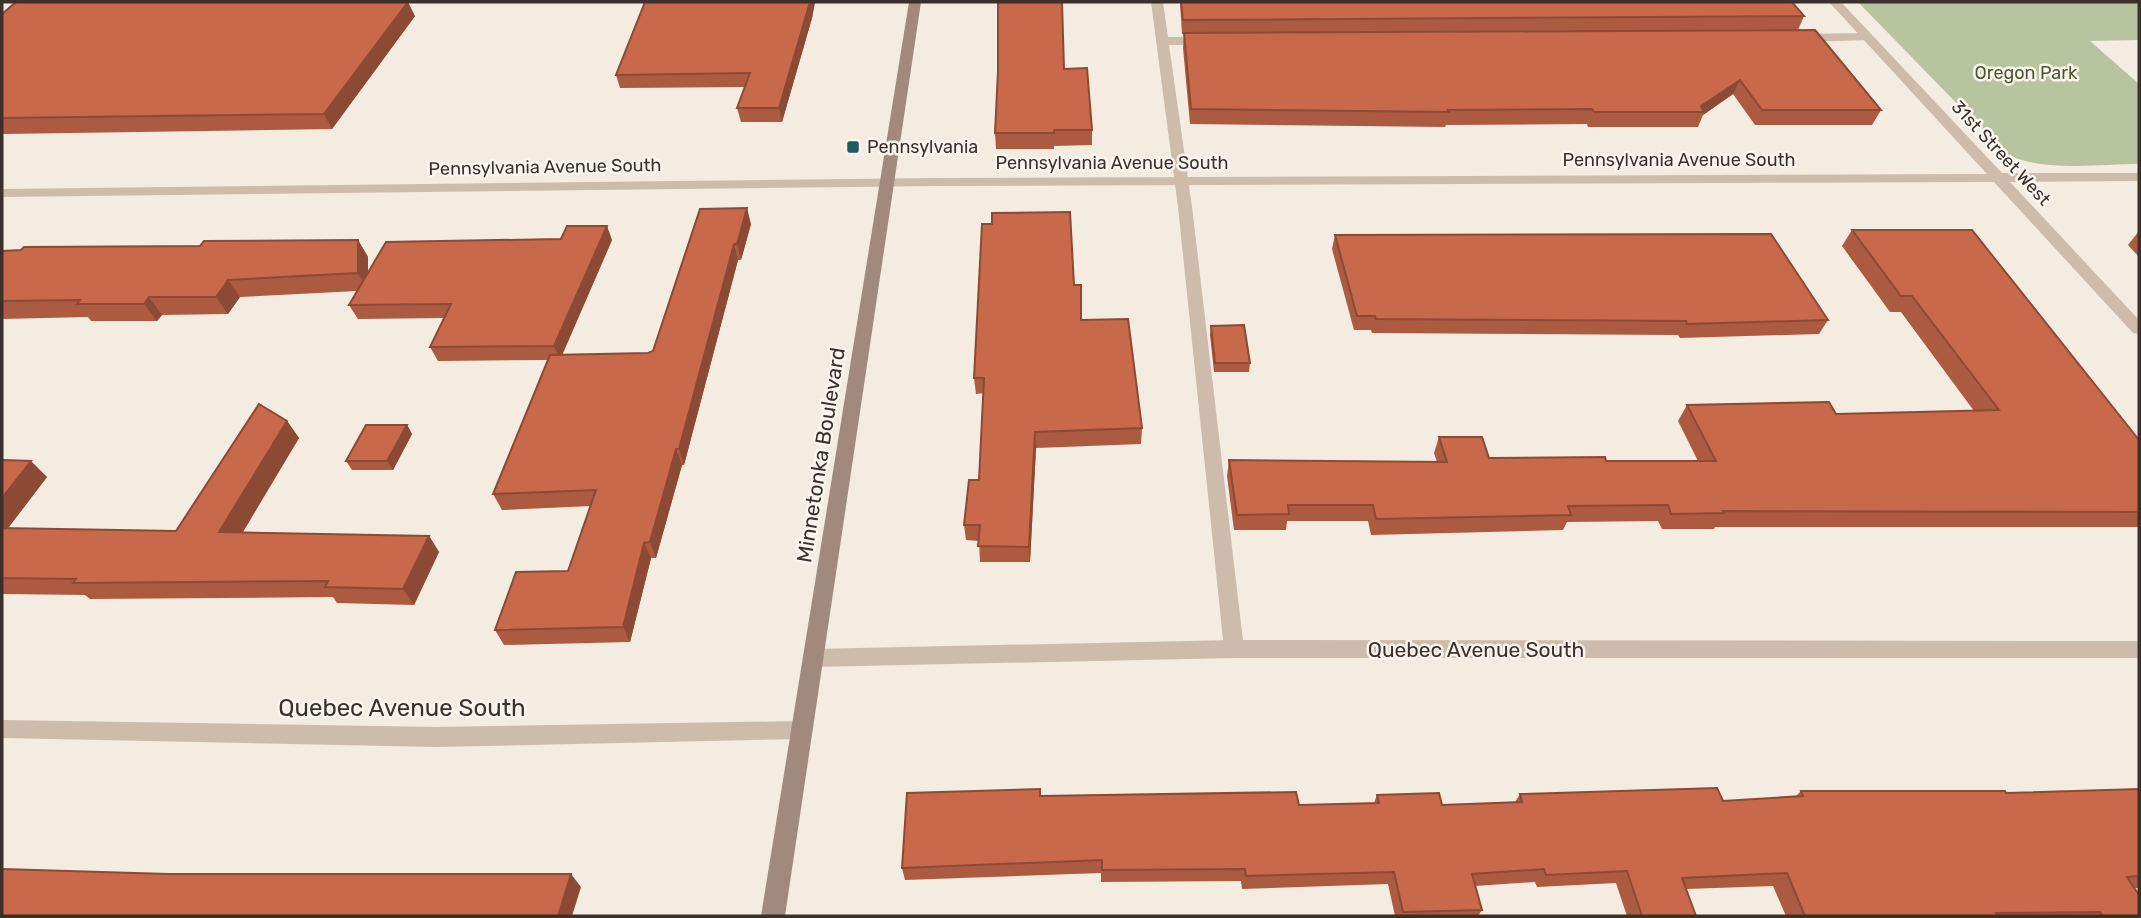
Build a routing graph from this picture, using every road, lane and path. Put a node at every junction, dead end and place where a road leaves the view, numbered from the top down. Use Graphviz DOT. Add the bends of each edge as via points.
graph roads {
  1 [pos="915,2"];
  2 [pos="1157,2"];
  3 [pos="1835,2"];
  4 [pos="1867,37"];
  5 [pos="1784,38"];
  6 [pos="1163,41"];
  7 [pos="1218,41"];
  8 [pos="1998,177"];
  9 [pos="2139,177"];
  10 [pos="886,182"];
  11 [pos="1181,182"];
  12 [pos="2,193"];
  13 [pos="2139,329"];
  14 [pos="1234,649"];
  15 [pos="2139,650"];
  16 [pos="813,657"];
  17 [pos="2,729"];
  18 [pos="802,730"];
  19 [pos="773,916"];
  1 -- 10 [label="main road, Minnetonka Boulevard"];
  2 -- 6 [label="street"];
  3 -- 4 [label="street, 31st Street West"];
  4 -- 5 [label="street"];
  4 -- 8 [label="street, 31st Street West"];
  6 -- 7 [label="street"];
  6 -- 11 [label="street"];
  8 -- 9 [label="street, Pennsylvania Avenue South"];
  8 -- 11 [label="street, Pennsylvania Avenue South"];
  8 -- 13 [label="street, 31st Street West"];
  10 -- 11 [label="street, Pennsylvania Avenue South"];
  10 -- 12 [label="street, Pennsylvania Avenue South"];
  10 -- 16 [label="main road, Minnetonka Boulevard"];
  11 -- 14 [label="street"];
  14 -- 15 [label="street, Quebec Avenue South"];
  14 -- 16 [label="street, Quebec Avenue South"];
  16 -- 18 [label="main road, Minnetonka Boulevard"];
  17 -- 18 [label="street, Quebec Avenue South" via="436,737"];
  18 -- 19 [label="main road, Minnetonka Boulevard"];
}
